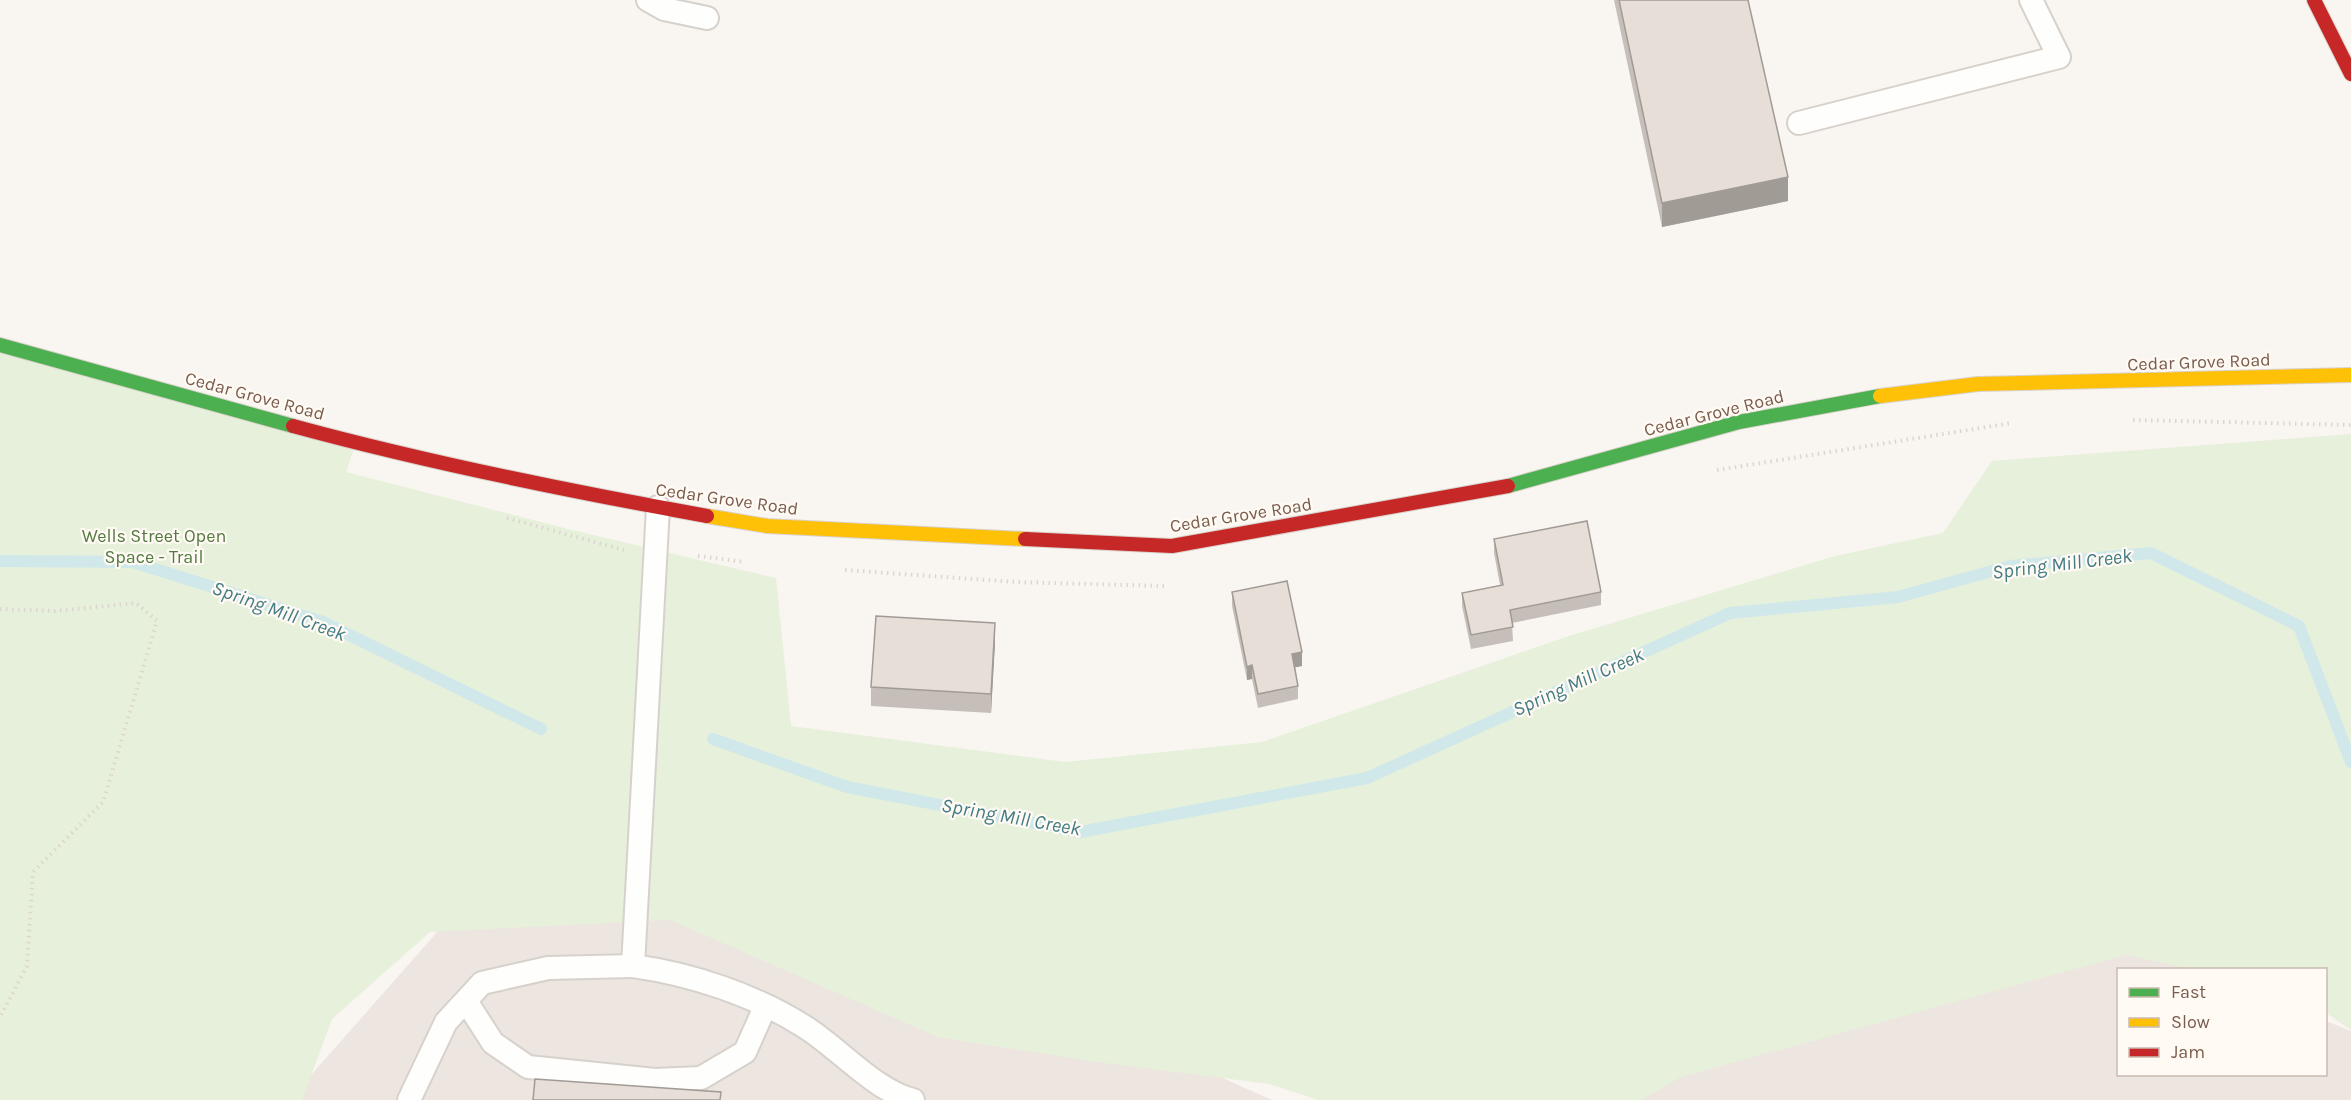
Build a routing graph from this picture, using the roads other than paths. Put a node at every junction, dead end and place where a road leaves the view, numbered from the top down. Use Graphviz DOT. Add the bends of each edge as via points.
graph roads {
  1 [pos="648,0"];
  2 [pos="2031,0"];
  3 [pos="2314,0"];
  4 [pos="707,18"];
  5 [pos="2351,74"];
  6 [pos="1799,123"];
  7 [pos="0,345"];
  8 [pos="2351,375"];
  9 [pos="658,507"];
  10 [pos="633,966"];
  11 [pos="466,1000"];
  12 [pos="765,1007"];
  13 [pos="410,1100"];
  14 [pos="913,1100"];
  1 -- 4 [label="lane" via="664,9"];
  2 -- 6 [label="lane" via="2059,57"];
  3 -- 5 [label="street"];
  7 -- 9 [label="street, Cedar Grove Road" via="356,443"];
  8 -- 9 [label="street, Cedar Grove Road" via="1978,384 1860,398 1739,422 1510,486 1172,546 767,526"];
  9 -- 10 [label="lane"];
  10 -- 11 [label="lane" via="548,968 482,983"];
  10 -- 12 [label="lane" via="668,971"];
  11 -- 12 [label="lane" via="494,1043 528,1067 655,1080 701,1078 745,1052"];
  11 -- 13 [label="lane" via="446,1022"];
  12 -- 14 [label="lane" via="804,1026 894,1095"];
}
